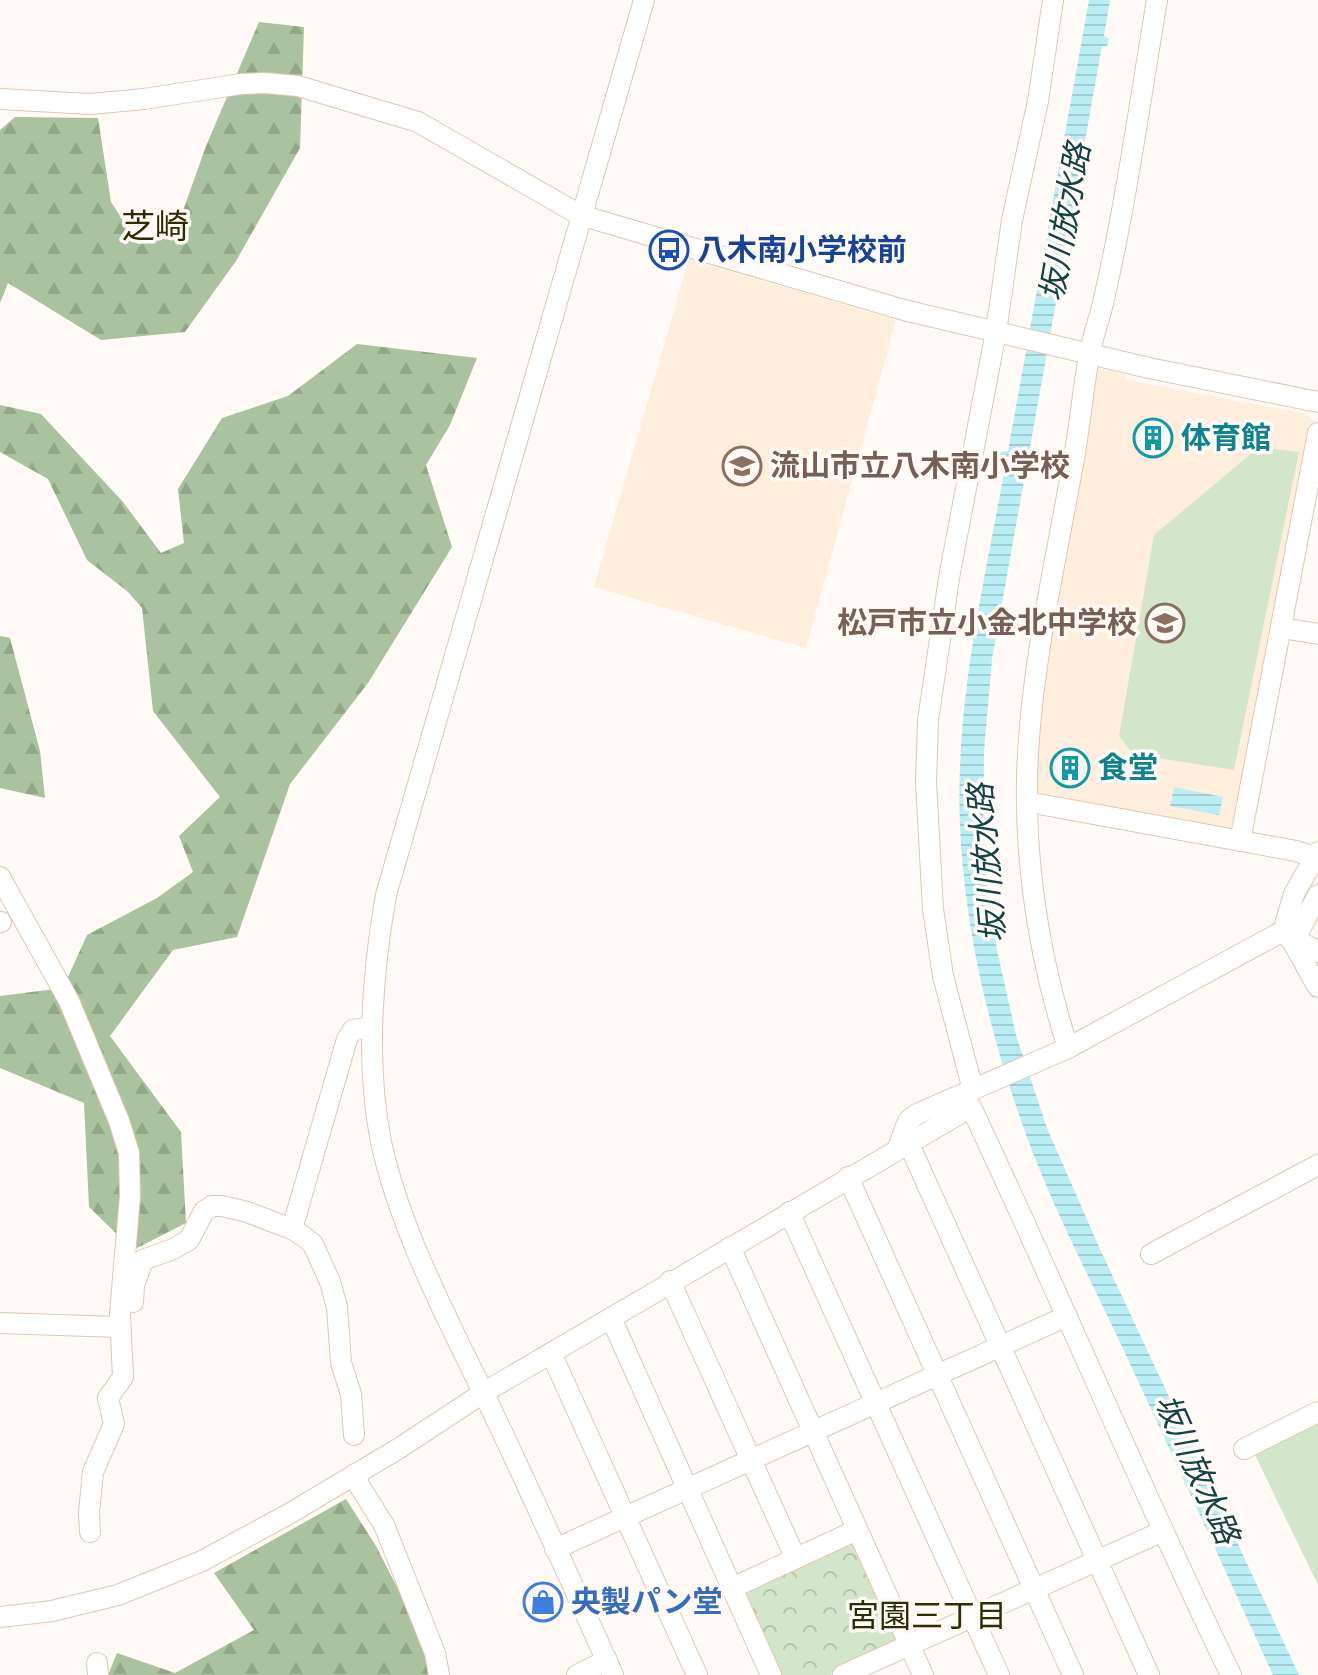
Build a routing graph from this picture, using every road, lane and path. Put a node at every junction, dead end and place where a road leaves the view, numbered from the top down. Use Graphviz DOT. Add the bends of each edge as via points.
graph roads {
  1 [pos="644,0"];
  2 [pos="1053,0"];
  3 [pos="1157,0"];
  4 [pos="0,99"];
  5 [pos="580,215"];
  6 [pos="1000,333"];
  7 [pos="1086,353"];
  8 [pos="1318,402"];
  9 [pos="1318,433"];
  10 [pos="1282,628"];
  11 [pos="1318,634"];
  12 [pos="1028,802"];
  13 [pos="1240,841"];
  14 [pos="1316,855"];
  15 [pos="0,877"];
  16 [pos="1318,895"];
  17 [pos="1289,936"];
  18 [pos="1318,952"];
  19 [pos="1318,987"];
  20 [pos="372,1027"];
  21 [pos="1064,1049"];
  22 [pos="978,1087"];
  23 [pos="903,1145"];
  24 [pos="1318,1165"];
  25 [pos="848,1177"];
  26 [pos="789,1212"];
  27 [pos="292,1229"];
  28 [pos="730,1247"];
  29 [pos="1151,1254"];
  30 [pos="670,1281"];
  31 [pos="1067,1316"];
  32 [pos="611,1318"];
  33 [pos="120,1321"];
  34 [pos="0,1323"];
  35 [pos="1001,1346"];
  36 [pos="551,1353"];
  37 [pos="939,1374"];
  38 [pos="483,1393"];
  39 [pos="876,1403"];
  40 [pos="1318,1412"];
  41 [pos="813,1431"];
  42 [pos="354,1435"];
  43 [pos="1244,1449"];
  44 [pos="750,1459"];
  45 [pos="355,1474"];
  46 [pos="688,1488"];
  47 [pos="627,1516"];
  48 [pos="857,1530"];
  49 [pos="90,1532"];
  50 [pos="1161,1532"];
  51 [pos="555,1549"];
  52 [pos="795,1557"];
  53 [pos="1097,1561"];
  54 [pos="732,1588"];
  55 [pos="1034,1589"];
  56 [pos="0,1617"];
  57 [pos="973,1617"];
  58 [pos="909,1645"];
  59 [pos="610,1668"];
  60 [pos="439,1675"];
  61 [pos="577,1675"];
  62 [pos="697,1675"];
  63 [pos="771,1675"];
  64 [pos="845,1675"];
  65 [pos="923,1675"];
  66 [pos="999,1675"];
  67 [pos="1073,1675"];
  68 [pos="1149,1675"];
  69 [pos="1231,1675"];
  1 -- 5 [label="street"];
  2 -- 6 [label="street" via="1012,220"];
  3 -- 7 [label="street" via="1106,289"];
  4 -- 5 [label="street" via="90,104 241,84 298,86 418,122"];
  5 -- 6 [label="street" via="888,306"];
  5 -- 20 [label="street" via="386,895"];
  6 -- 7 [label="street"];
  6 -- 22 [label="street" via="936,652 926,782 943,976"];
  7 -- 8 [label="street"];
  7 -- 12 [label="street" via="1078,439 1035,680"];
  9 -- 10 [label="street"];
  10 -- 11 [label="street"];
  10 -- 13 [label="street"];
  12 -- 13 [label="street"];
  12 -- 21 [label="street" via="1029,862"];
  13 -- 14 [label="street"];
  14 -- 17 [label="street" via="1294,894"];
  15 -- 33 [label="street" via="69,1001 125,1136 131,1175"];
  16 -- 17 [label="street"];
  17 -- 18 [label="street"];
  17 -- 19 [label="street"];
  17 -- 21 [label="street"];
  20 -- 27 [label="street" via="353,1030 347,1039"];
  20 -- 38 [label="street" via="376,1107 387,1167 416,1246"];
  21 -- 22 [label="street"];
  22 -- 23 [label="street" via="908,1121"];
  23 -- 25 [label="street"];
  23 -- 31 [label="street" via="971,1107"];
  23 -- 35 [label="street"];
  24 -- 29 [label="street"];
  25 -- 26 [label="street"];
  25 -- 37 [label="street"];
  26 -- 28 [label="street"];
  26 -- 39 [label="street"];
  27 -- 33 [label="street" via="212,1206 189,1240 143,1260 130,1312"];
  27 -- 42 [label="street" via="313,1244 330,1282"];
  28 -- 30 [label="street"];
  28 -- 41 [label="street"];
  30 -- 32 [label="street"];
  30 -- 44 [label="street"];
  31 -- 35 [label="street"];
  31 -- 50 [label="street"];
  32 -- 36 [label="street"];
  32 -- 46 [label="street"];
  33 -- 34 [label="street"];
  33 -- 49 [label="street" via="123,1377 108,1398 114,1424 93,1472"];
  35 -- 37 [label="street"];
  35 -- 53 [label="street"];
  36 -- 38 [label="street"];
  36 -- 47 [label="street"];
  37 -- 39 [label="street"];
  37 -- 55 [label="street"];
  38 -- 45 [label="street"];
  38 -- 51 [label="street"];
  39 -- 41 [label="street"];
  39 -- 57 [label="street"];
  40 -- 43 [label="street"];
  41 -- 44 [label="street"];
  41 -- 48 [label="street"];
  44 -- 46 [label="street"];
  44 -- 52 [label="street"];
  45 -- 56 [label="street" via="202,1561 155,1580 86,1603"];
  45 -- 60 [label="street" via="384,1525"];
  46 -- 47 [label="street"];
  46 -- 54 [label="street"];
  47 -- 51 [label="street"];
  47 -- 62 [label="street"];
  48 -- 52 [label="street"];
  48 -- 58 [label="street"];
  50 -- 53 [label="street"];
  50 -- 69 [label="street"];
  51 -- 59 [label="street"];
  52 -- 54 [label="street"];
  53 -- 55 [label="street"];
  53 -- 68 [label="street"];
  54 -- 63 [label="street"];
  55 -- 57 [label="street"];
  55 -- 67 [label="street"];
  57 -- 58 [label="street"];
  57 -- 66 [label="street"];
  58 -- 64 [label="street"];
  58 -- 65 [label="street"];
  59 -- 61 [label="street"];
}
